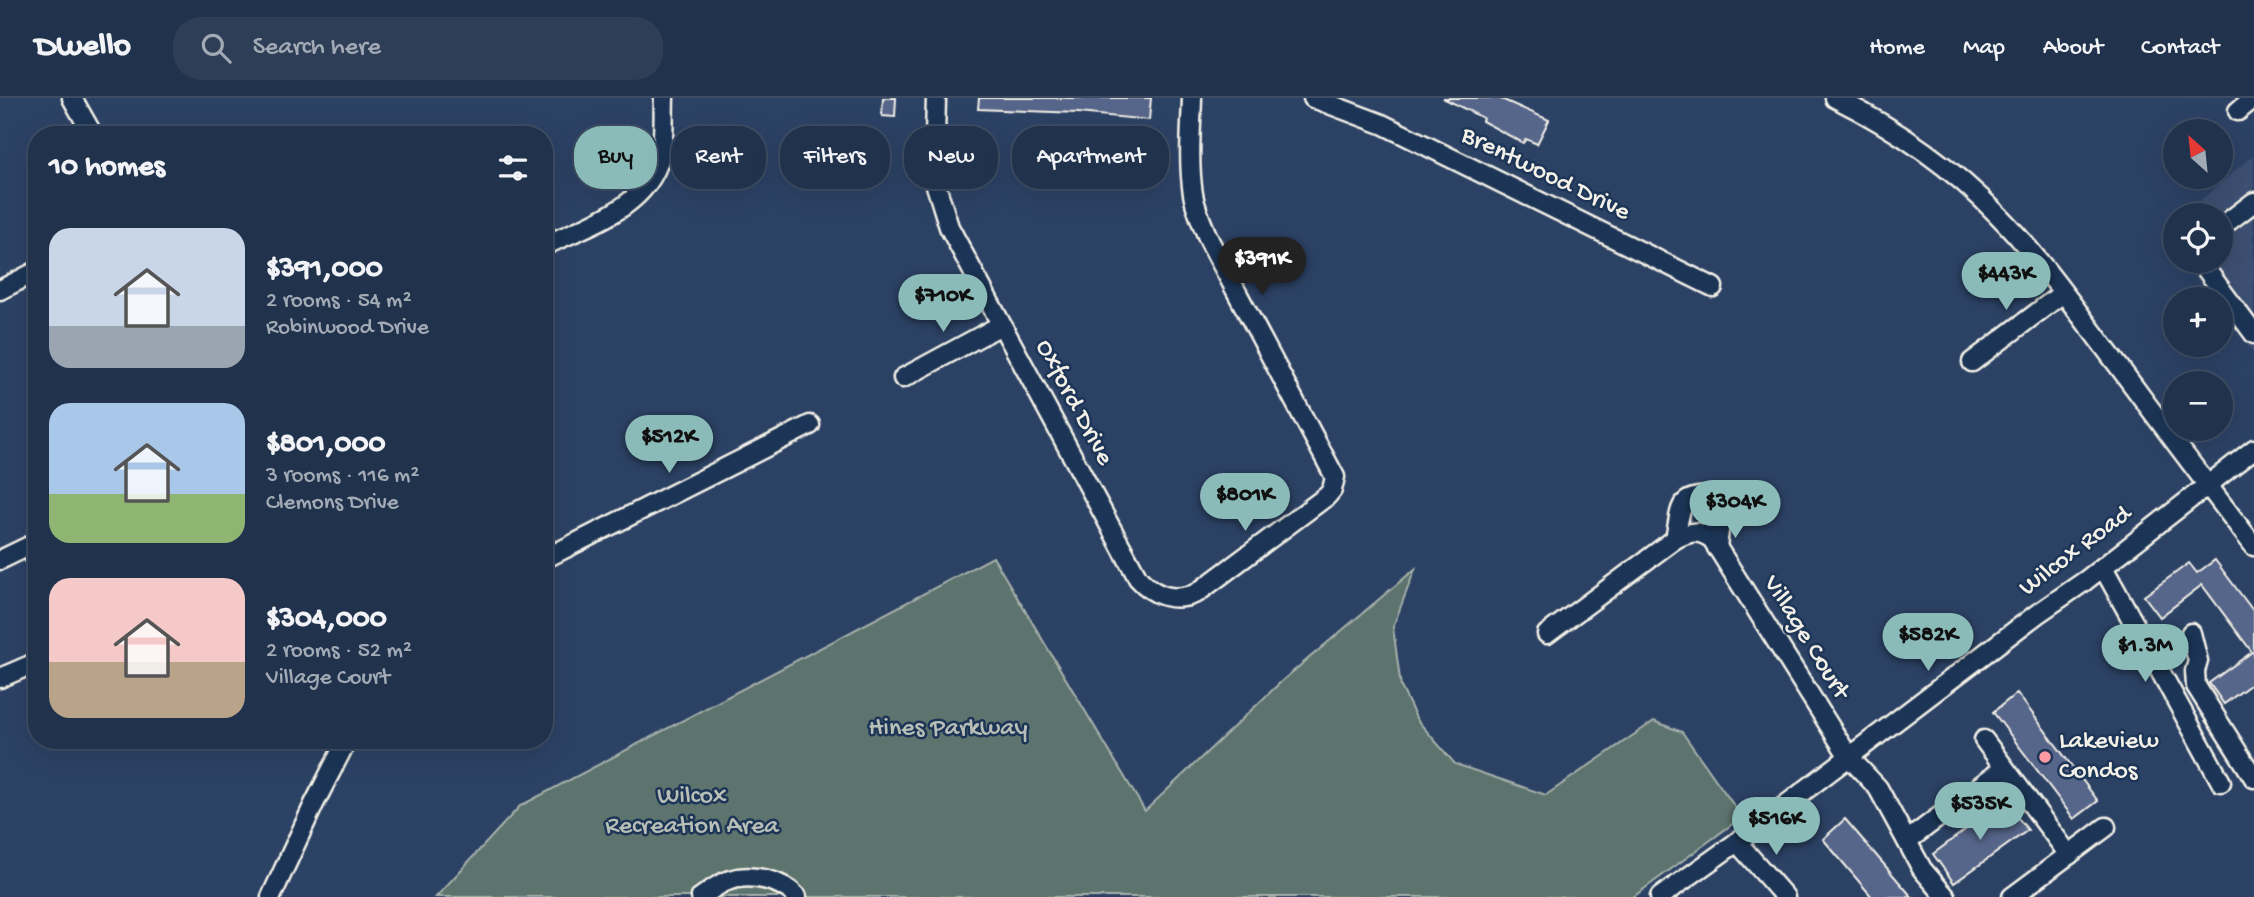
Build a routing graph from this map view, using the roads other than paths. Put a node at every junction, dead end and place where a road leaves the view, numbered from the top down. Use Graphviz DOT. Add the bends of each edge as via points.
graph roads {
  1 [pos="72,98"];
  2 [pos="664,98"];
  3 [pos="936,98"];
  4 [pos="1192,98"];
  5 [pos="1313,98"];
  6 [pos="1835,98"];
  7 [pos="2253,98"];
  8 [pos="2238,111"];
  9 [pos="88,126"];
  10 [pos="2254,202"];
  11 [pos="2233,218"];
  12 [pos="553,242"];
  13 [pos="2209,273"];
  14 [pos="28,276"];
  15 [pos="1713,287"];
  16 [pos="0,290"];
  17 [pos="2063,293"];
  18 [pos="1001,325"];
  19 [pos="2254,334"];
  20 [pos="1972,362"];
  21 [pos="903,378"];
  22 [pos="810,425"];
  23 [pos="2254,449"];
  24 [pos="2208,486"];
  25 [pos="1675,539"];
  26 [pos="28,546"];
  27 [pos="2254,546"];
  28 [pos="1717,548"];
  29 [pos="553,554"];
  30 [pos="0,560"];
  31 [pos="2103,567"];
  32 [pos="2191,633"];
  33 [pos="1547,634"];
  34 [pos="28,666"];
  35 [pos="0,678"];
  36 [pos="1984,740"];
  37 [pos="342,749"];
  38 [pos="2248,750"];
  39 [pos="1849,757"];
  40 [pos="2004,768"];
  41 [pos="2254,778"];
  42 [pos="2221,782"];
  43 [pos="2106,827"];
  44 [pos="1907,841"];
  45 [pos="1737,842"];
  46 [pos="2069,855"];
  47 [pos="271,897"];
  48 [pos="701,897"];
  49 [pos="797,897"];
  50 [pos="1660,897"];
  51 [pos="1785,897"];
  52 [pos="1946,897"];
  53 [pos="2012,897"];
  1 -- 9 [label="street"];
  2 -- 12 [label="street" via="660,159 644,190 617,212"];
  3 -- 18 [label="street, Oxford Drive" via="933,157 937,195 948,227"];
  4 -- 18 [label="street, Oxford Drive" via="1190,168 1199,215 1334,471 1335,484 1327,496 1197,593 1181,598 1155,594 1138,578"];
  5 -- 15 [label="street, Brentwood Drive" via="1382,124"];
  6 -- 17 [label="street" via="1902,136 1967,185 2027,247"];
  7 -- 8 [label="street"];
  10 -- 11 [label="street"];
  13 -- 19 [label="street"];
  14 -- 16 [label="street"];
  17 -- 20 [label="street"];
  17 -- 24 [label="street"];
  18 -- 21 [label="street"];
  22 -- 29 [label="street"];
  23 -- 24 [label="street, Wilcox Road"];
  24 -- 27 [label="street"];
  24 -- 31 [label="street, Wilcox Road"];
  25 -- 28 [label="street, Village Court" via="1696,532 1712,539"];
  25 -- 28 [label="street" via="1682,505 1693,496 1714,496 1721,512"];
  25 -- 33 [label="street"];
  26 -- 30 [label="street"];
  28 -- 39 [label="street, Village Court"];
  31 -- 39 [label="street, Wilcox Road"];
  31 -- 42 [label="street"];
  32 -- 38 [label="street" via="2198,661 2196,686"];
  34 -- 35 [label="street"];
  36 -- 40 [label="street"];
  37 -- 47 [label="street"];
  38 -- 41 [label="street"];
  39 -- 44 [label="street, Village Court" via="1878,788"];
  39 -- 45 [label="street, Wilcox Road"];
  40 -- 44 [label="street"];
  40 -- 46 [label="street"];
  43 -- 46 [label="street"];
  44 -- 52 [label="street, Village Court" via="1922,869"];
  45 -- 50 [label="street, Wilcox Road"];
  45 -- 51 [label="street"];
  46 -- 53 [label="street"];
  48 -- 49 [label="street" via="730,879 749,877 768,880"];
}
